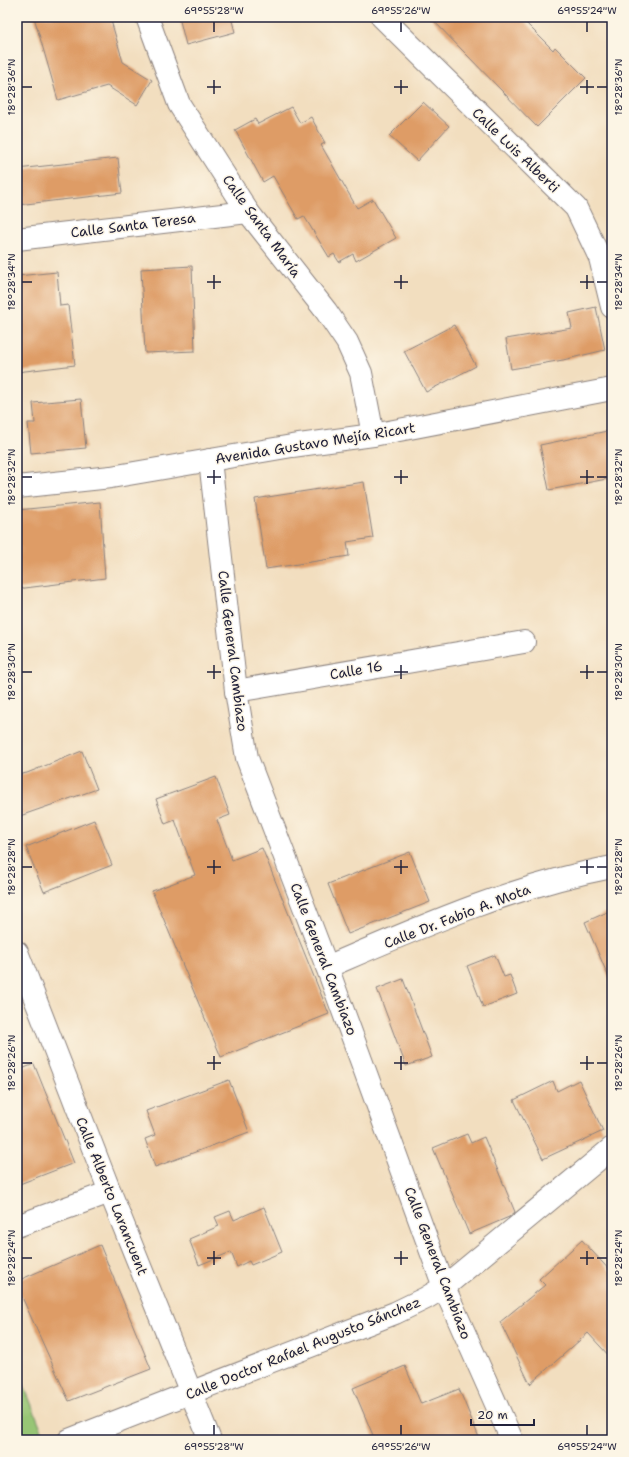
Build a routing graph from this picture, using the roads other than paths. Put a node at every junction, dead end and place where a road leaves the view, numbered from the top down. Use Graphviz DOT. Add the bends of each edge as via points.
graph roads {
  1 [pos="147,17"];
  2 [pos="382,17"];
  3 [pos="248,212"];
  4 [pos="17,239"];
  5 [pos="612,307"];
  6 [pos="612,389"];
  7 [pos="373,435"];
  8 [pos="210,460"];
  9 [pos="17,487"];
  10 [pos="524,642"];
  11 [pos="236,691"];
  12 [pos="612,867"];
  13 [pos="17,952"];
  14 [pos="328,967"];
  15 [pos="612,1148"];
  16 [pos="110,1192"];
  17 [pos="17,1226"];
  18 [pos="444,1287"];
  19 [pos="192,1393"];
  20 [pos="68,1440"];
  21 [pos="210,1440"];
  22 [pos="512,1440"];
  1 -- 3 [label="street, Calle Santa María" via="179,104"];
  2 -- 5 [label="street, Calle Luis Alberti" via="576,208 600,258"];
  3 -- 4 [label="street, Calle Santa Teresa"];
  3 -- 7 [label="street, Calle Santa María" via="326,311 347,342 361,373"];
  6 -- 7 [label="street, Avenida Gustavo Mejía Ricart"];
  7 -- 8 [label="street, Avenida Gustavo Mejía Ricart"];
  8 -- 9 [label="street, Avenida Gustavo Mejía Ricart" via="111,477"];
  8 -- 11 [label="street, Calle General Cambiazo"];
  10 -- 11 [label="street, Calle 16"];
  11 -- 14 [label="street, Calle General Cambiazo" via="247,758"];
  12 -- 14 [label="street, Calle Dr. Fabio A. Mota" via="523,889 450,915"];
  13 -- 16 [label="street, Calle Alberto Larancuent"];
  14 -- 18 [label="street, Calle General Cambiazo"];
  15 -- 18 [label="street, Calle Doctor Rafael Augusto Sánchez"];
  16 -- 17 [label="street"];
  16 -- 19 [label="street, Calle Alberto Larancuent"];
  18 -- 19 [label="street, Calle Doctor Rafael Augusto Sánchez" via="395,1313"];
  18 -- 22 [label="street, Calle General Cambiazo"];
  19 -- 20 [label="street, Calle Doctor Rafael Augusto Sánchez"];
  19 -- 21 [label="street, Calle Alberto Larancuent"];
}
